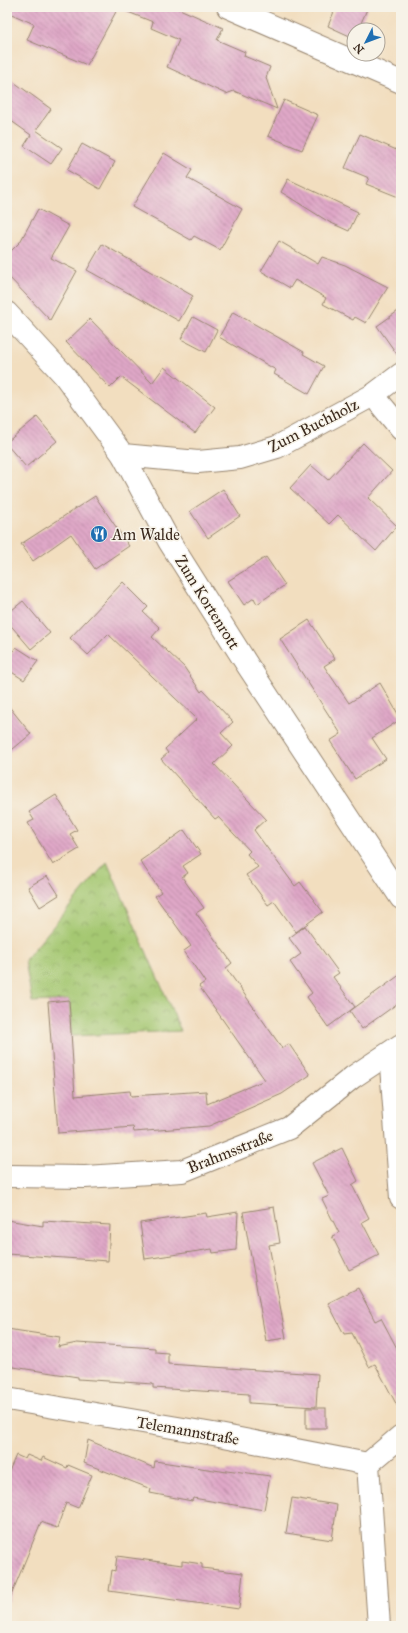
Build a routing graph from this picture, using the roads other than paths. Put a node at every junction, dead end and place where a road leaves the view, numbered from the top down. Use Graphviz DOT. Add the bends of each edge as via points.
graph roads {
  1 [pos="228,7"];
  2 [pos="401,82"];
  3 [pos="7,313"];
  4 [pos="401,374"];
  5 [pos="373,395"];
  6 [pos="401,429"];
  7 [pos="123,455"];
  8 [pos="401,898"];
  9 [pos="395,1049"];
  10 [pos="7,1176"];
  11 [pos="401,1198"];
  12 [pos="7,1399"];
  13 [pos="401,1436"];
  14 [pos="368,1464"];
  15 [pos="379,1626"];
  1 -- 2 [label="street"];
  3 -- 7 [label="street, Zum Kortenrott" via="64,375"];
  4 -- 5 [label="street, Zum Buchholz"];
  5 -- 6 [label="street"];
  5 -- 7 [label="street, Zum Buchholz" via="277,447 240,458 198,462"];
  7 -- 8 [label="street, Zum Kortenrott" via="169,541"];
  9 -- 10 [label="street, Brahmsstraße" via="353,1077 289,1128 182,1171 85,1177"];
  9 -- 11 [label="street"];
  12 -- 14 [label="street, Telemannstraße"];
  13 -- 14 [label="street"];
  14 -- 15 [label="street"];
}
